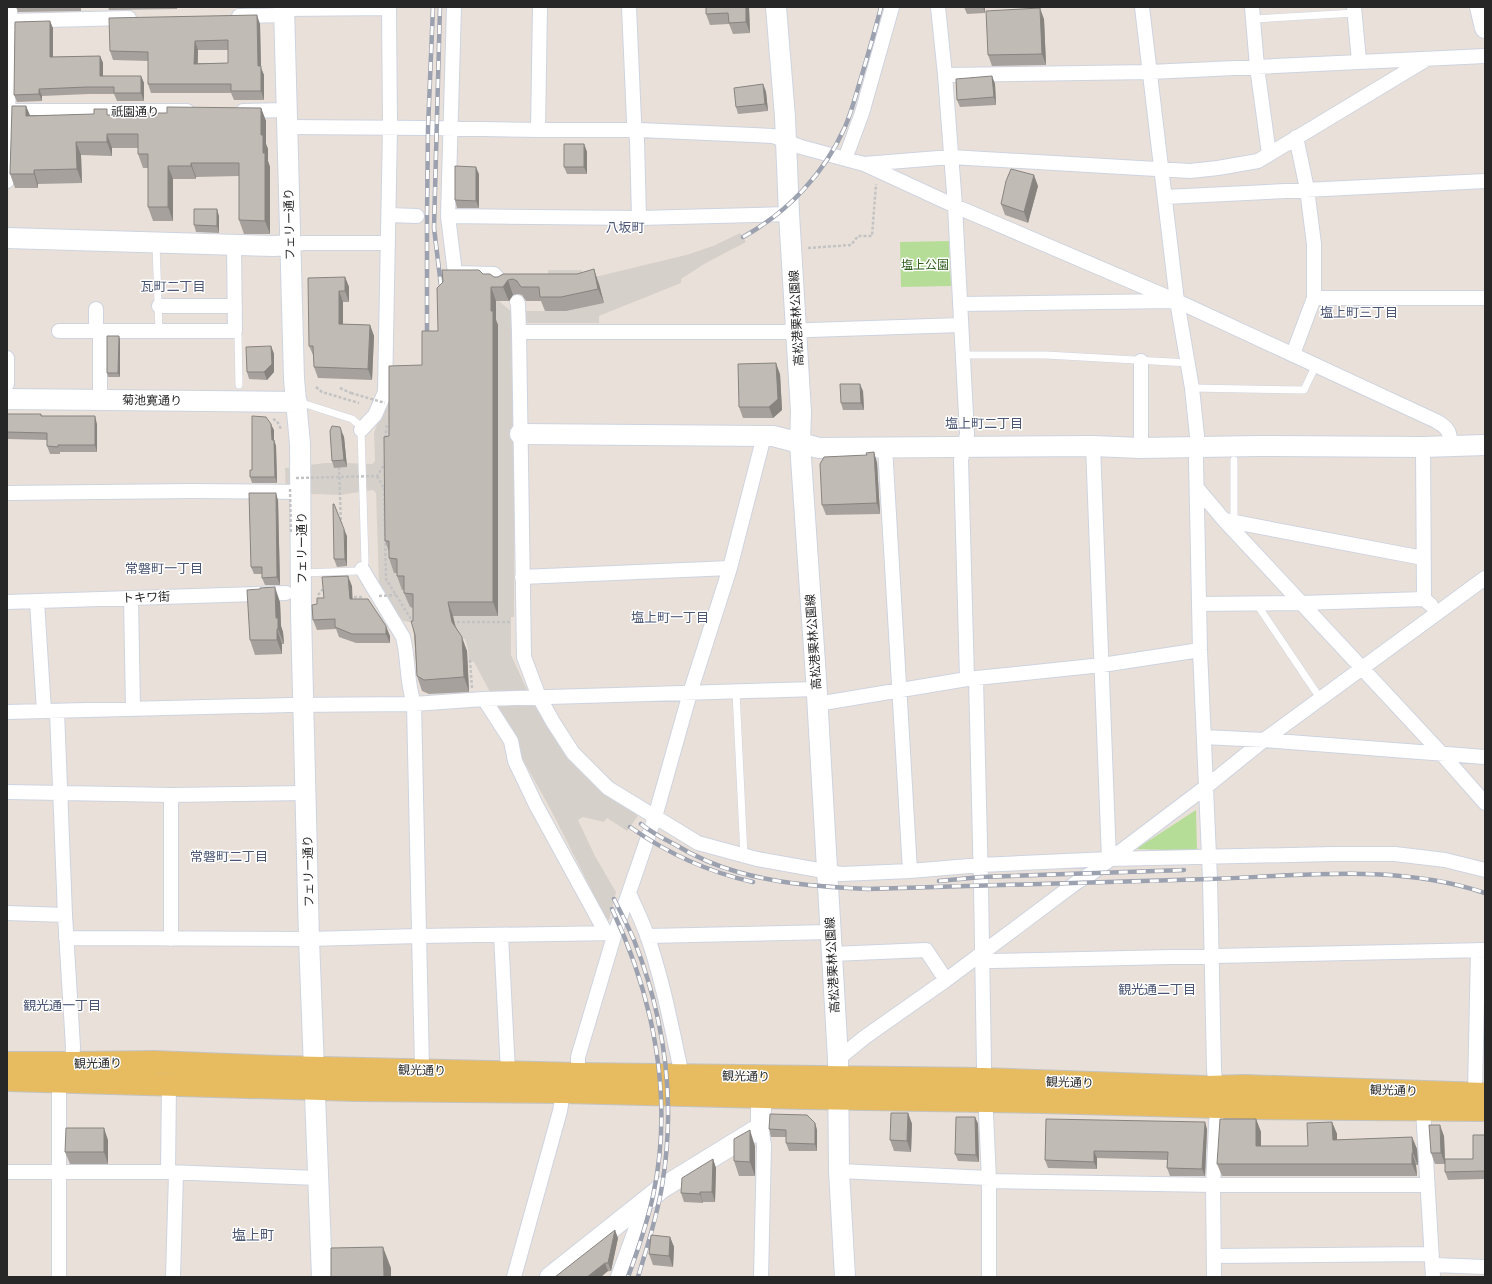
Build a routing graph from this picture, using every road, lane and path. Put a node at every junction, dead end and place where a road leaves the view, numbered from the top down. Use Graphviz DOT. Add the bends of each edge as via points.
graph roads {
  1 [pos="389,7"];
  2 [pos="454,7"];
  3 [pos="540,7"];
  4 [pos="630,7"];
  5 [pos="776,7"];
  6 [pos="892,7"];
  7 [pos="938,7"];
  8 [pos="1142,7"];
  9 [pos="284,10"];
  10 [pos="1355,10"];
  11 [pos="1253,13"];
  12 [pos="9,16"];
  13 [pos="226,16"];
  14 [pos="146,18"];
  15 [pos="1485,56"];
  16 [pos="1427,59"];
  17 [pos="8,61"];
  18 [pos="1359,61"];
  19 [pos="1257,67"];
  20 [pos="1150,72"];
  21 [pos="945,75"];
  22 [pos="199,110"];
  23 [pos="231,110"];
  24 [pos="8,111"];
  25 [pos="288,119"];
  26 [pos="390,128"];
  27 [pos="449,128"];
  28 [pos="538,130"];
  29 [pos="636,130"];
  30 [pos="1296,137"];
  31 [pos="786,141"];
  32 [pos="1269,154"];
  33 [pos="951,158"];
  34 [pos="845,159"];
  35 [pos="7,163"];
  36 [pos="870,168"];
  37 [pos="1161,169"];
  38 [pos="7,181"];
  39 [pos="1485,181"];
  40 [pos="1307,189"];
  41 [pos="1165,197"];
  42 [pos="956,206"];
  43 [pos="789,214"];
  44 [pos="389,215"];
  45 [pos="417,216"];
  46 [pos="448,216"];
  47 [pos="639,218"];
  48 [pos="7,238"];
  49 [pos="156,242"];
  50 [pos="388,243"];
  51 [pos="234,244"];
  52 [pos="290,245"];
  53 [pos="806,248"];
  54 [pos="502,283"];
  55 [pos="1314,298"];
  56 [pos="1485,298"];
  57 [pos="1177,301"];
  58 [pos="517,302"];
  59 [pos="960,304"];
  60 [pos="159,306"];
  61 [pos="235,306"];
  62 [pos="96,309"];
  63 [pos="961,325"];
  64 [pos="59,331"];
  65 [pos="100,331"];
  66 [pos="235,331"];
  67 [pos="797,331"];
  68 [pos="159,332"];
  69 [pos="519,332"];
  70 [pos="1293,354"];
  71 [pos="963,355"];
  72 [pos="7,358"];
  73 [pos="1141,361"];
  74 [pos="1189,363"];
  75 [pos="1316,365"];
  76 [pos="7,384"];
  77 [pos="239,385"];
  78 [pos="316,387"];
  79 [pos="340,388"];
  80 [pos="1192,388"];
  81 [pos="7,399"];
  82 [pos="100,400"];
  83 [pos="297,402"];
  84 [pos="359,403"];
  85 [pos="390,404"];
  86 [pos="268,417"];
  87 [pos="387,419"];
  88 [pos="281,430"];
  89 [pos="361,430"];
  90 [pos="520,434"];
  91 [pos="764,436"];
  92 [pos="385,441"];
  93 [pos="800,444"];
  94 [pos="1485,445"];
  95 [pos="963,446"];
  96 [pos="1093,446"];
  97 [pos="885,447"];
  98 [pos="1197,447"];
  99 [pos="1423,447"];
  100 [pos="1452,447"];
  101 [pos="1140,448"];
  102 [pos="385,456"];
  103 [pos="1234,460"];
  104 [pos="339,466"];
  105 [pos="377,476"];
  106 [pos="339,477"];
  107 [pos="296,486"];
  108 [pos="1196,488"];
  109 [pos="7,493"];
  110 [pos="1229,521"];
  111 [pos="341,528"];
  112 [pos="291,534"];
  113 [pos="1423,558"];
  114 [pos="730,568"];
  115 [pos="362,570"];
  116 [pos="302,573"];
  117 [pos="522,577"];
  118 [pos="1483,585"];
  119 [pos="332,590"];
  120 [pos="286,593"];
  121 [pos="396,595"];
  122 [pos="378,596"];
  123 [pos="131,598"];
  124 [pos="315,599"];
  125 [pos="1424,599"];
  126 [pos="7,602"];
  127 [pos="36,602"];
  128 [pos="1256,602"];
  129 [pos="1301,603"];
  130 [pos="1199,604"];
  131 [pos="1440,610"];
  132 [pos="416,620"];
  133 [pos="450,622"];
  134 [pos="511,622"];
  135 [pos="1200,650"];
  136 [pos="470,660"];
  137 [pos="1102,665"];
  138 [pos="1362,668"];
  139 [pos="972,679"];
  140 [pos="898,690"];
  141 [pos="736,692"];
  142 [pos="690,693"];
  143 [pos="480,694"];
  144 [pos="817,696"];
  145 [pos="539,698"];
  146 [pos="1320,698"];
  147 [pos="414,704"];
  148 [pos="303,705"];
  149 [pos="133,709"];
  150 [pos="51,711"];
  151 [pos="7,712"];
  152 [pos="1204,737"];
  153 [pos="1264,740"];
  154 [pos="1441,753"];
  155 [pos="1485,757"];
  156 [pos="1207,786"];
  157 [pos="7,792"];
  158 [pos="61,793"];
  159 [pos="306,793"];
  160 [pos="170,795"];
  161 [pos="1485,803"];
  162 [pos="655,818"];
  163 [pos="744,856"];
  164 [pos="1209,857"];
  165 [pos="1109,860"];
  166 [pos="981,865"];
  167 [pos="1485,870"];
  168 [pos="827,871"];
  169 [pos="910,871"];
  170 [pos="630,893"];
  171 [pos="7,913"];
  172 [pos="65,915"];
  173 [pos="830,932"];
  174 [pos="611,933"];
  175 [pos="501,935"];
  176 [pos="419,936"];
  177 [pos="647,936"];
  178 [pos="66,938"];
  179 [pos="171,938"];
  180 [pos="309,940"];
  181 [pos="1481,950"];
  182 [pos="832,954"];
  183 [pos="982,954"];
  184 [pos="1212,957"];
  185 [pos="946,980"];
  186 [pos="7,1062"];
  187 [pos="72,1064"];
  188 [pos="422,1069"];
  189 [pos="508,1072"];
  190 [pos="578,1074"];
  191 [pos="682,1076"];
  192 [pos="314,1078"];
  193 [pos="838,1078"];
  194 [pos="7,1080"];
  195 [pos="59,1082"];
  196 [pos="169,1084"];
  197 [pos="985,1090"];
  198 [pos="563,1092"];
  199 [pos="1217,1096"];
  200 [pos="761,1097"];
  201 [pos="1482,1099"];
  202 [pos="1423,1109"];
  203 [pos="761,1127"];
  204 [pos="839,1171"];
  205 [pos="7,1172"];
  206 [pos="60,1172"];
  207 [pos="172,1172"];
  208 [pos="318,1178"];
  209 [pos="988,1180"];
  210 [pos="1213,1185"];
  211 [pos="1427,1185"];
  212 [pos="646,1200"];
  213 [pos="1214,1256"];
  214 [pos="1432,1265"];
  215 [pos="1485,1267"];
  216 [pos="59,1277"];
  217 [pos="173,1277"];
  218 [pos="322,1277"];
  219 [pos="514,1277"];
  220 [pos="550,1277"];
  221 [pos="618,1277"];
  222 [pos="761,1277"];
  223 [pos="846,1277"];
  224 [pos="989,1277"];
  225 [pos="1214,1277"];
  1 -- 9 [label="street"];
  1 -- 26 [label="street"];
  2 -- 27 [label="street"];
  3 -- 28 [label="street"];
  4 -- 29 [label="street"];
  5 -- 31 [label="street, 高松港栗林公園線"];
  6 -- 34 [label="street" via="862,113"];
  7 -- 21 [label="street"];
  8 -- 20 [label="street"];
  9 -- 13 [label="street"];
  9 -- 25 [label="street, フェリー通り"];
  10 -- 11 [label="lane"];
  10 -- 18 [label="street"];
  11 -- 19 [label="street"];
  12 -- 14 [label="street"];
  12 -- 17 [label="street"];
  15 -- 16 [label="street"];
  16 -- 18 [label="street"];
  16 -- 30 [label="street"];
  17 -- 24 [label="street"];
  18 -- 19 [label="street"];
  19 -- 20 [label="street"];
  19 -- 32 [label="street"];
  20 -- 21 [label="street"];
  20 -- 37 [label="street"];
  21 -- 33 [label="street"];
  22 -- 24 [label="street, 祇園通り"];
  23 -- 25 [label="street"];
  24 -- 35 [label="street"];
  25 -- 26 [label="street"];
  25 -- 52 [label="street, フェリー通り"];
  26 -- 27 [label="street"];
  26 -- 44 [label="street"];
  27 -- 28 [label="street"];
  27 -- 46 [label="street"];
  28 -- 29 [label="street"];
  29 -- 31 [label="street" via="773,136"];
  29 -- 47 [label="street"];
  30 -- 32 [label="street"];
  30 -- 40 [label="street"];
  31 -- 34 [label="street"];
  31 -- 43 [label="street, 高松港栗林公園線"];
  32 -- 37 [label="street" via="1258,161 1218,168"];
  33 -- 36 [label="street"];
  33 -- 37 [label="street"];
  33 -- 42 [label="street"];
  34 -- 36 [label="street"];
  35 -- 38 [label="street"];
  36 -- 42 [label="street"];
  36 -- 53 [label="path" via="872,236 858,236 851,245"];
  37 -- 41 [label="street"];
  39 -- 40 [label="street"];
  40 -- 41 [label="street"];
  40 -- 55 [label="street" via="1314,244"];
  41 -- 57 [label="street"];
  42 -- 57 [label="street"];
  42 -- 59 [label="street"];
  43 -- 47 [label="street"];
  43 -- 67 [label="street, 高松港栗林公園線"];
  44 -- 45 [label="street"];
  44 -- 50 [label="street"];
  46 -- 47 [label="street"];
  46 -- 54 [label="street" via="455,273 494,274"];
  48 -- 49 [label="street"];
  49 -- 51 [label="street"];
  49 -- 60 [label="lane"];
  50 -- 52 [label="street"];
  50 -- 89 [label="street" via="385,392 375,415"];
  51 -- 52 [label="street"];
  51 -- 61 [label="street"];
  52 -- 83 [label="street, フェリー通り"];
  55 -- 56 [label="street"];
  55 -- 70 [label="street"];
  57 -- 59 [label="street"];
  57 -- 70 [label="street"];
  57 -- 74 [label="street"];
  58 -- 69 [label="street"];
  59 -- 63 [label="street"];
  60 -- 61 [label="street"];
  60 -- 68 [label="lane"];
  61 -- 66 [label="street"];
  62 -- 65 [label="street" via="96,329"];
  63 -- 67 [label="street"];
  63 -- 71 [label="street"];
  64 -- 65 [label="street"];
  65 -- 68 [label="street"];
  65 -- 82 [label="street"];
  66 -- 68 [label="street"];
  66 -- 77 [label="lane" via="238,335"];
  67 -- 69 [label="street"];
  67 -- 93 [label="street, 高松港栗林公園線"];
  69 -- 90 [label="street"];
  70 -- 75 [label="street"];
  71 -- 73 [label="lane" via="1046,355"];
  71 -- 95 [label="street" via="967,434"];
  72 -- 76 [label="street"];
  73 -- 74 [label="lane"];
  73 -- 101 [label="street"];
  74 -- 80 [label="street"];
  75 -- 80 [label="lane" via="1304,390"];
  75 -- 100 [label="street" via="1446,426 1451,434"];
  78 -- 84 [label="path" via="322,392"];
  79 -- 85 [label="path, bridge"];
  80 -- 98 [label="street"];
  81 -- 82 [label="street, 菊池寛通り"];
  82 -- 83 [label="street, 菊池寛通り"];
  83 -- 89 [label="lane" via="352,419"];
  83 -- 107 [label="street, フェリー通り" via="300,439"];
  86 -- 88 [label="path" via="277,421"];
  87 -- 92 [label="path"];
  89 -- 115 [label="lane" via="365,564"];
  90 -- 91 [label="street"];
  90 -- 117 [label="street"];
  91 -- 93 [label="street"];
  91 -- 114 [label="street"];
  93 -- 97 [label="street" via="819,448"];
  93 -- 144 [label="street, 高松港栗林公園線"];
  94 -- 100 [label="street"];
  95 -- 96 [label="street"];
  95 -- 97 [label="street"];
  95 -- 139 [label="street" via="961,460"];
  96 -- 101 [label="street"];
  96 -- 137 [label="street"];
  97 -- 140 [label="street"];
  98 -- 99 [label="street"];
  98 -- 101 [label="street"];
  98 -- 108 [label="street"];
  99 -- 100 [label="street"];
  99 -- 113 [label="street"];
  102 -- 105 [label="path, bridge" via="385,463"];
  103 -- 110 [label="lane"];
  104 -- 106 [label="path"];
  105 -- 106 [label="path, bridge"];
  105 -- 121 [label="path, bridge" via="384,488 386,579"];
  106 -- 107 [label="path, bridge"];
  106 -- 111 [label="path"];
  107 -- 109 [label="street" via="184,491"];
  107 -- 112 [label="path, bridge"];
  107 -- 116 [label="street, フェリー通り"];
  108 -- 110 [label="street"];
  108 -- 130 [label="street"];
  110 -- 113 [label="street"];
  110 -- 129 [label="street"];
  113 -- 125 [label="street"];
  114 -- 117 [label="street"];
  114 -- 142 [label="street"];
  115 -- 116 [label="lane"];
  115 -- 147 [label="street" via="403,637 409,690"];
  116 -- 148 [label="street, フェリー通り"];
  117 -- 145 [label="street" via="524,657"];
  118 -- 131 [label="street"];
  119 -- 124 [label="path" via="322,590"];
  120 -- 123 [label="street, トキワ街"];
  121 -- 122 [label="path, bridge"];
  121 -- 132 [label="path, bridge" via="411,619"];
  123 -- 127 [label="street, トキワ街"];
  123 -- 149 [label="street"];
  125 -- 129 [label="street"];
  125 -- 131 [label="street"];
  126 -- 127 [label="street, トキワ街"];
  127 -- 150 [label="street"];
  128 -- 129 [label="street"];
  128 -- 130 [label="street"];
  128 -- 146 [label="lane"];
  129 -- 138 [label="street"];
  130 -- 135 [label="street"];
  131 -- 138 [label="street"];
  133 -- 134 [label="path, bridge"];
  135 -- 137 [label="street"];
  135 -- 152 [label="street"];
  136 -- 143 [label="path" via="472,689"];
  137 -- 139 [label="street"];
  137 -- 165 [label="street"];
  138 -- 146 [label="street"];
  138 -- 154 [label="street"];
  139 -- 140 [label="street"];
  139 -- 166 [label="street"];
  140 -- 144 [label="street"];
  140 -- 169 [label="street"];
  141 -- 142 [label="street"];
  141 -- 144 [label="street"];
  141 -- 163 [label="lane"];
  142 -- 145 [label="street"];
  142 -- 162 [label="street"];
  143 -- 145 [label="street"];
  143 -- 147 [label="street"];
  143 -- 174 [label="street" via="511,741 515,761 536,805"];
  144 -- 168 [label="street, 高松港栗林公園線"];
  145 -- 162 [label="street" via="573,753 608,788"];
  146 -- 153 [label="street"];
  147 -- 148 [label="street"];
  147 -- 176 [label="street"];
  148 -- 149 [label="street"];
  148 -- 159 [label="street, フェリー通り"];
  149 -- 150 [label="street"];
  150 -- 151 [label="street"];
  150 -- 158 [label="street"];
  152 -- 153 [label="street"];
  152 -- 156 [label="street"];
  153 -- 154 [label="street"];
  153 -- 156 [label="street"];
  154 -- 155 [label="street"];
  154 -- 161 [label="street"];
  156 -- 164 [label="street"];
  156 -- 165 [label="street"];
  157 -- 158 [label="street"];
  158 -- 160 [label="street"];
  158 -- 172 [label="street"];
  159 -- 160 [label="street"];
  159 -- 180 [label="street, フェリー通り"];
  160 -- 179 [label="street"];
  162 -- 163 [label="street" via="698,843"];
  162 -- 170 [label="street"];
  163 -- 168 [label="street"];
  164 -- 165 [label="street"];
  164 -- 167 [label="street" via="1395,854 1445,860"];
  164 -- 184 [label="street"];
  165 -- 166 [label="street"];
  165 -- 183 [label="street"];
  166 -- 169 [label="street"];
  166 -- 183 [label="street"];
  168 -- 169 [label="street" via="841,874"];
  168 -- 173 [label="street, 高松港栗林公園線"];
  170 -- 174 [label="street"];
  170 -- 177 [label="street"];
  171 -- 172 [label="street"];
  172 -- 178 [label="street"];
  173 -- 177 [label="street"];
  173 -- 182 [label="street, 高松港栗林公園線"];
  174 -- 175 [label="street"];
  174 -- 190 [label="street" via="578,1057"];
  175 -- 176 [label="street"];
  175 -- 189 [label="street"];
  176 -- 180 [label="street"];
  176 -- 188 [label="street"];
  177 -- 191 [label="street"];
  178 -- 179 [label="street"];
  178 -- 187 [label="street"];
  179 -- 180 [label="street"];
  180 -- 192 [label="street, フェリー通り"];
  181 -- 184 [label="street"];
  181 -- 201 [label="street"];
  182 -- 185 [label="street" via="926,950"];
  182 -- 193 [label="street, 高松港栗林公園線"];
  183 -- 184 [label="street" via="991,961"];
  183 -- 185 [label="street"];
  183 -- 197 [label="street"];
  184 -- 199 [label="street" via="1214,1069"];
  185 -- 193 [label="street" via="865,1037"];
  186 -- 187 [label="main road, 観光通り"];
  187 -- 192 [label="main road, 観光通り" via="154,1062"];
  187 -- 195 [label="street"];
  188 -- 189 [label="main road, 観光通り"];
  188 -- 192 [label="main road, 観光通り"];
  189 -- 190 [label="main road, 観光通り"];
  190 -- 191 [label="main road, 観光通り"];
  191 -- 193 [label="main road, 観光通り"];
  192 -- 196 [label="main road, 観光通り"];
  192 -- 198 [label="main road, 観光通り"];
  192 -- 208 [label="street, フェリー通り"];
  193 -- 197 [label="main road, 観光通り"];
  193 -- 200 [label="main road, 観光通り"];
  193 -- 204 [label="street, 高松港栗林公園線"];
  194 -- 195 [label="main road, 観光通り"];
  195 -- 196 [label="main road, 観光通り"];
  195 -- 206 [label="street"];
  196 -- 207 [label="street"];
  197 -- 199 [label="main road, 観光通り"];
  197 -- 209 [label="street"];
  198 -- 200 [label="main road, 観光通り"];
  198 -- 219 [label="street"];
  199 -- 201 [label="main road, 観光通り" via="1253,1086"];
  199 -- 202 [label="main road, 観光通り" via="1254,1108"];
  199 -- 210 [label="street"];
  200 -- 203 [label="street"];
  201 -- 202 [label="main road, 観光通り"];
  202 -- 211 [label="street"];
  203 -- 212 [label="street"];
  203 -- 222 [label="street" via="764,1145"];
  204 -- 209 [label="street"];
  204 -- 223 [label="street, 高松港栗林公園線"];
  205 -- 206 [label="street"];
  206 -- 207 [label="street"];
  206 -- 216 [label="street"];
  207 -- 208 [label="street"];
  207 -- 217 [label="street"];
  208 -- 218 [label="street, フェリー通り"];
  209 -- 210 [label="street"];
  209 -- 224 [label="street"];
  210 -- 211 [label="street"];
  210 -- 213 [label="street"];
  211 -- 214 [label="street"];
  212 -- 220 [label="street"];
  212 -- 221 [label="street"];
  213 -- 214 [label="street"];
  213 -- 225 [label="street"];
  214 -- 215 [label="street"];
}
